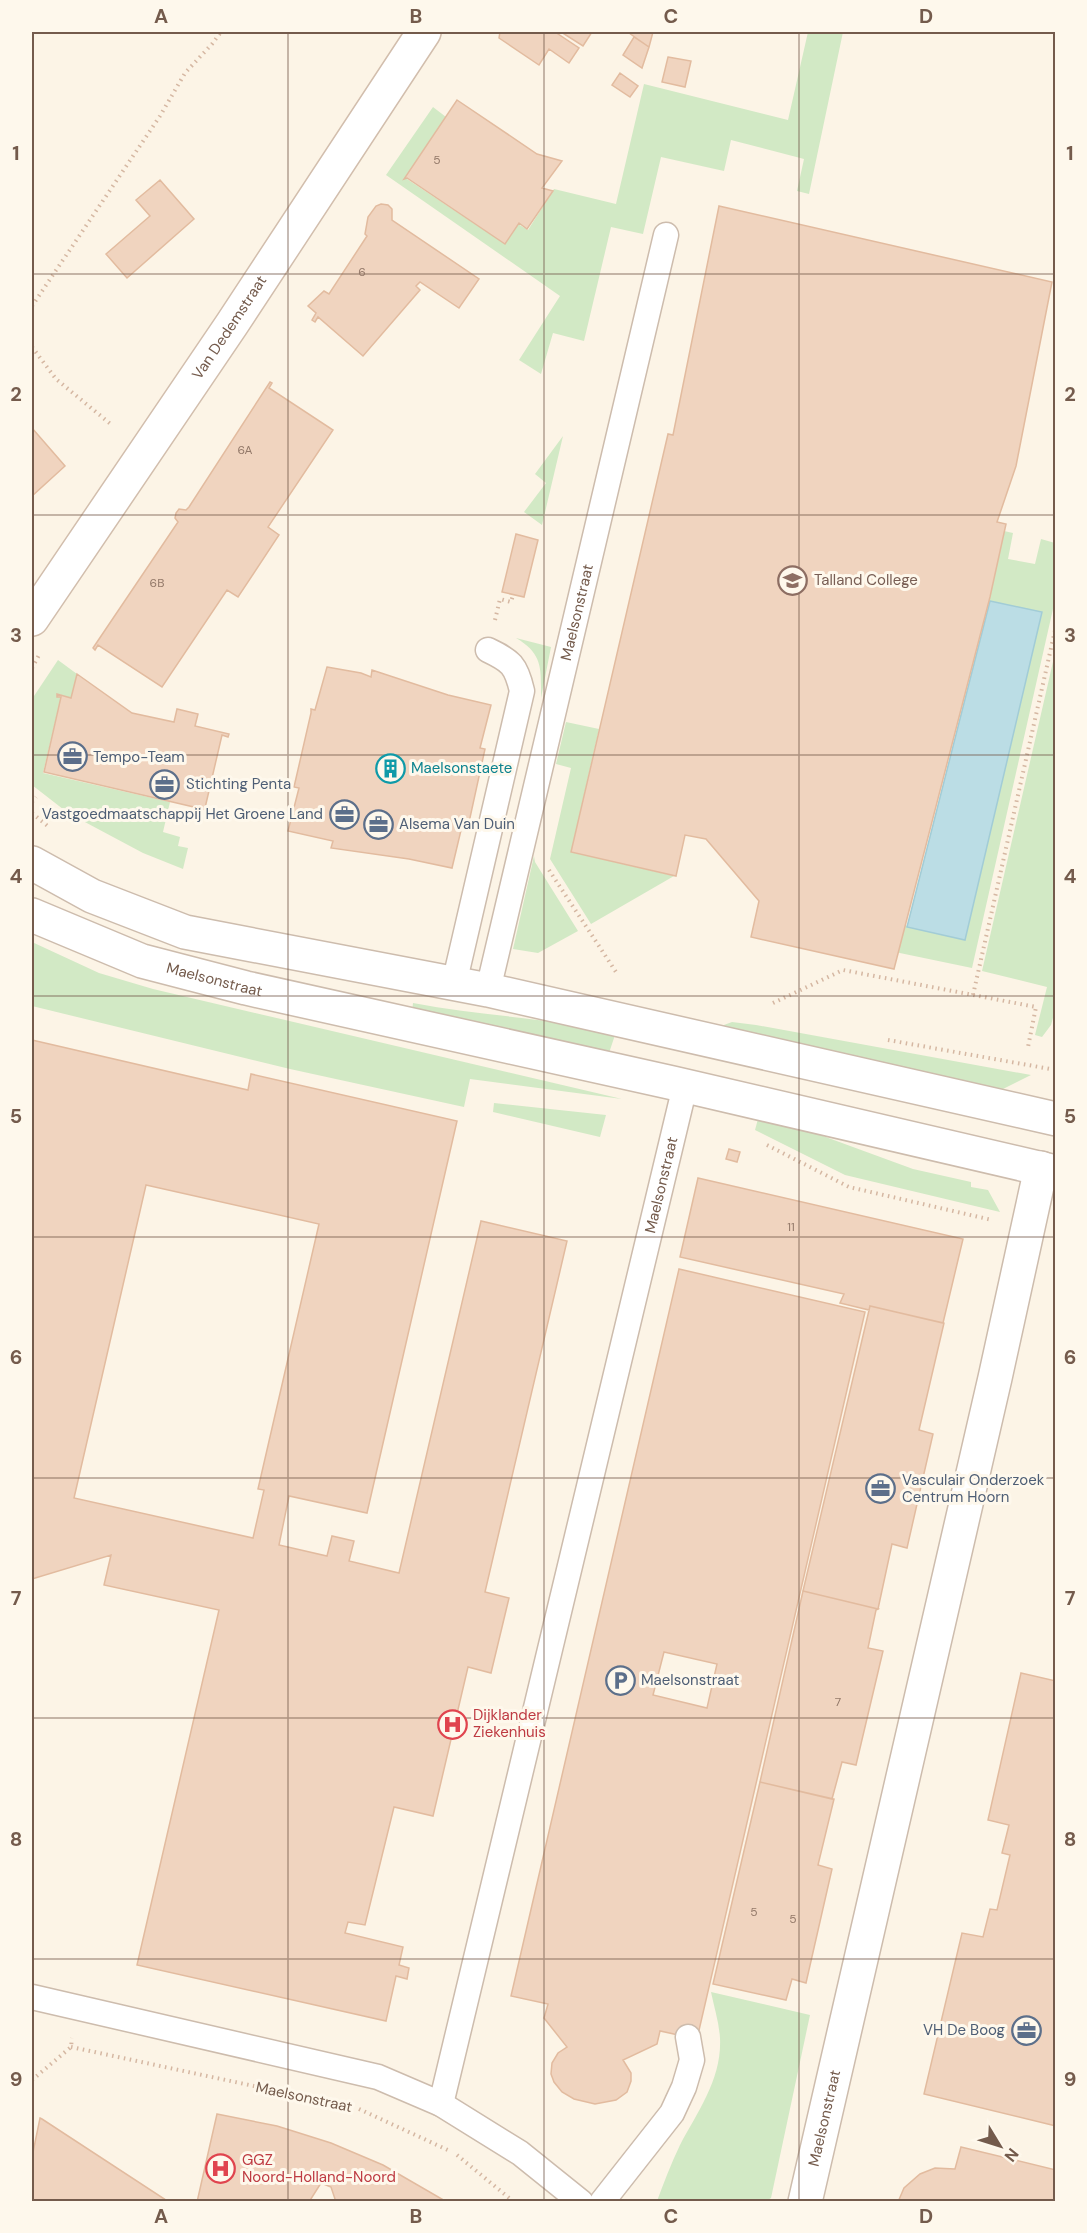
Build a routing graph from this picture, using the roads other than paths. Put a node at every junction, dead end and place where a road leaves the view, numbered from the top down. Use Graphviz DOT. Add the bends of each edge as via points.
graph roads {
  1 [pos="423,32"];
  2 [pos="666,235"];
  3 [pos="32,619"];
  4 [pos="488,650"];
  5 [pos="32,863"];
  6 [pos="32,915"];
  7 [pos="454,984"];
  8 [pos="488,990"];
  9 [pos="685,1086"];
  10 [pos="1055,1118"];
  11 [pos="1048,1170"];
  12 [pos="32,1997"];
  13 [pos="688,2037"];
  14 [pos="441,2104"];
  15 [pos="581,2202"];
  16 [pos="602,2202"];
  17 [pos="804,2202"];
  1 -- 3 [label="street, Van Dedemstraat"];
  2 -- 8 [label="lane, Maelsonstraat"];
  4 -- 7 [label="lane" via="507,659 517,671 522,691"];
  5 -- 7 [label="street" via="92,896 186,932"];
  6 -- 9 [label="street, Maelsonstraat" via="141,961"];
  7 -- 8 [label="street"];
  8 -- 10 [label="street"];
  9 -- 11 [label="street, Maelsonstraat"];
  9 -- 14 [label="lane, Maelsonstraat"];
  11 -- 17 [label="street, Maelsonstraat" via="1028,1228"];
  12 -- 14 [label="lane" via="378,2077"];
  13 -- 16 [label="lane" via="692,2060 672,2113"];
  14 -- 15 [label="lane" via="520,2153"];
}
